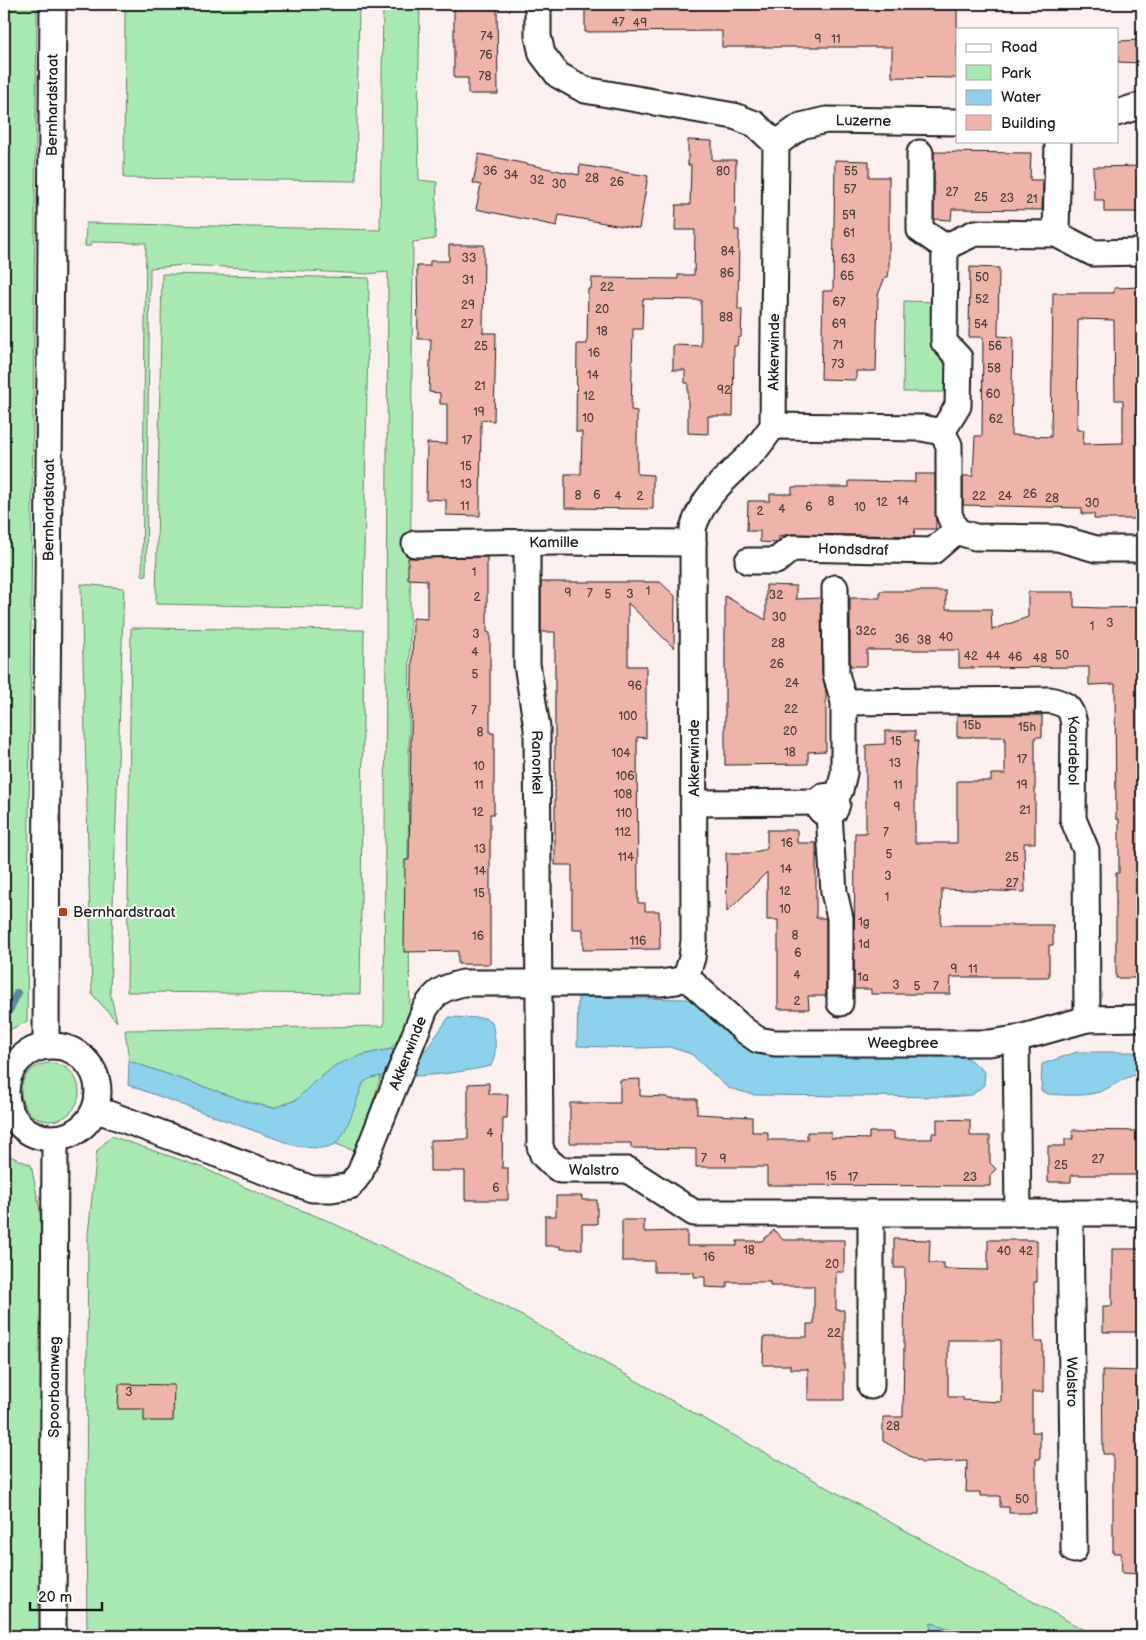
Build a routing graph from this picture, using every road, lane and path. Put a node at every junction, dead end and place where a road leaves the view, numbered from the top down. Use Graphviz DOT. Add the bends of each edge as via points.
graph roads {
  1 [pos="54,4"];
  2 [pos="538,4"];
  3 [pos="1142,105"];
  4 [pos="1118,113"];
  5 [pos="956,122"];
  6 [pos="1058,142"];
  7 [pos="776,144"];
  8 [pos="920,153"];
  9 [pos="1056,234"];
  10 [pos="945,247"];
  11 [pos="1142,252"];
  12 [pos="773,426"];
  13 [pos="942,432"];
  14 [pos="956,531"];
  15 [pos="527,542"];
  16 [pos="693,543"];
  17 [pos="415,544"];
  18 [pos="1142,549"];
  19 [pos="748,561"];
  20 [pos="835,588"];
  21 [pos="844,702"];
  22 [pos="694,803"];
  23 [pos="828,805"];
  24 [pos="686,977"];
  25 [pos="540,983"];
  26 [pos="840,1003"];
  27 [pos="1142,1018"];
  28 [pos="1087,1019"];
  29 [pos="1016,1039"];
  30 [pos="46,1045"];
  31 [pos="5,1078"];
  32 [pos="95,1109"];
  33 [pos="6,1112"];
  34 [pos="54,1138"];
  35 [pos="872,1213"];
  36 [pos="1018,1213"];
  37 [pos="1070,1213"];
  38 [pos="1142,1213"];
  39 [pos="871,1386"];
  40 [pos="1074,1550"];
  41 [pos="54,1636"];
  1 -- 30 [label="street, Bernhardstraat"];
  2 -- 7 [label="street" via="538,36 542,54 558,74 585,90 734,116 756,124"];
  3 -- 4 [label="street"];
  5 -- 7 [label="street, Luzerne" via="826,120 801,126"];
  6 -- 9 [label="street"];
  7 -- 12 [label="street, Akkerwinde"];
  8 -- 10 [label="street" via="920,230"];
  9 -- 10 [label="street" via="975,233"];
  9 -- 11 [label="street" via="1093,253"];
  10 -- 13 [label="street" via="944,342 959,358 958,406"];
  12 -- 13 [label="street" via="922,428"];
  12 -- 16 [label="street, Akkerwinde" via="755,450 711,493 699,511 693,528"];
  13 -- 14 [label="street" via="949,445 949,514"];
  14 -- 18 [label="street" via="974,537 1058,538 1096,549"];
  14 -- 19 [label="street, Hondsdraf" via="933,551 792,548 776,561"];
  15 -- 16 [label="street, Kamille"];
  15 -- 17 [label="street, Kamille"];
  15 -- 25 [label="street, Ranonkel" via="527,664 538,728"];
  16 -- 22 [label="street, Akkerwinde"];
  20 -- 21 [label="street" via="836,674"];
  21 -- 23 [label="street" via="844,773 840,790"];
  21 -- 28 [label="street, Kaardebol" via="1050,700 1064,704 1072,712 1073,819 1086,850"];
  22 -- 23 [label="street"];
  22 -- 24 [label="street, Akkerwinde" via="694,940"];
  23 -- 26 [label="street" via="834,892 840,918"];
  24 -- 25 [label="street, Akkerwinde" via="660,983"];
  24 -- 29 [label="street, Weegbree" via="758,1040 775,1043 940,1043"];
  25 -- 32 [label="street, Akkerwinde" via="462,983 444,988 432,997 360,1173 350,1186 332,1190 312,1189"];
  25 -- 35 [label="street, Walstro" via="540,1146 550,1164 560,1170 628,1170 694,1213"];
  27 -- 28 [label="street, Weegbree"];
  28 -- 29 [label="street, Weegbree"];
  29 -- 36 [label="street"];
  30 -- 31 [label="street" via="22,1056"];
  30 -- 32 [label="street" via="74,1050 86,1059 98,1084"];
  31 -- 33 [label="street"];
  32 -- 34 [label="street" via="76,1132"];
  33 -- 34 [label="street" via="36,1136"];
  34 -- 41 [label="street, Spoorbaanweg"];
  35 -- 36 [label="street, Walstro"];
  35 -- 39 [label="street"];
  36 -- 37 [label="street, Walstro"];
  37 -- 38 [label="street, Walstro"];
  37 -- 40 [label="street, Walstro"];
}
